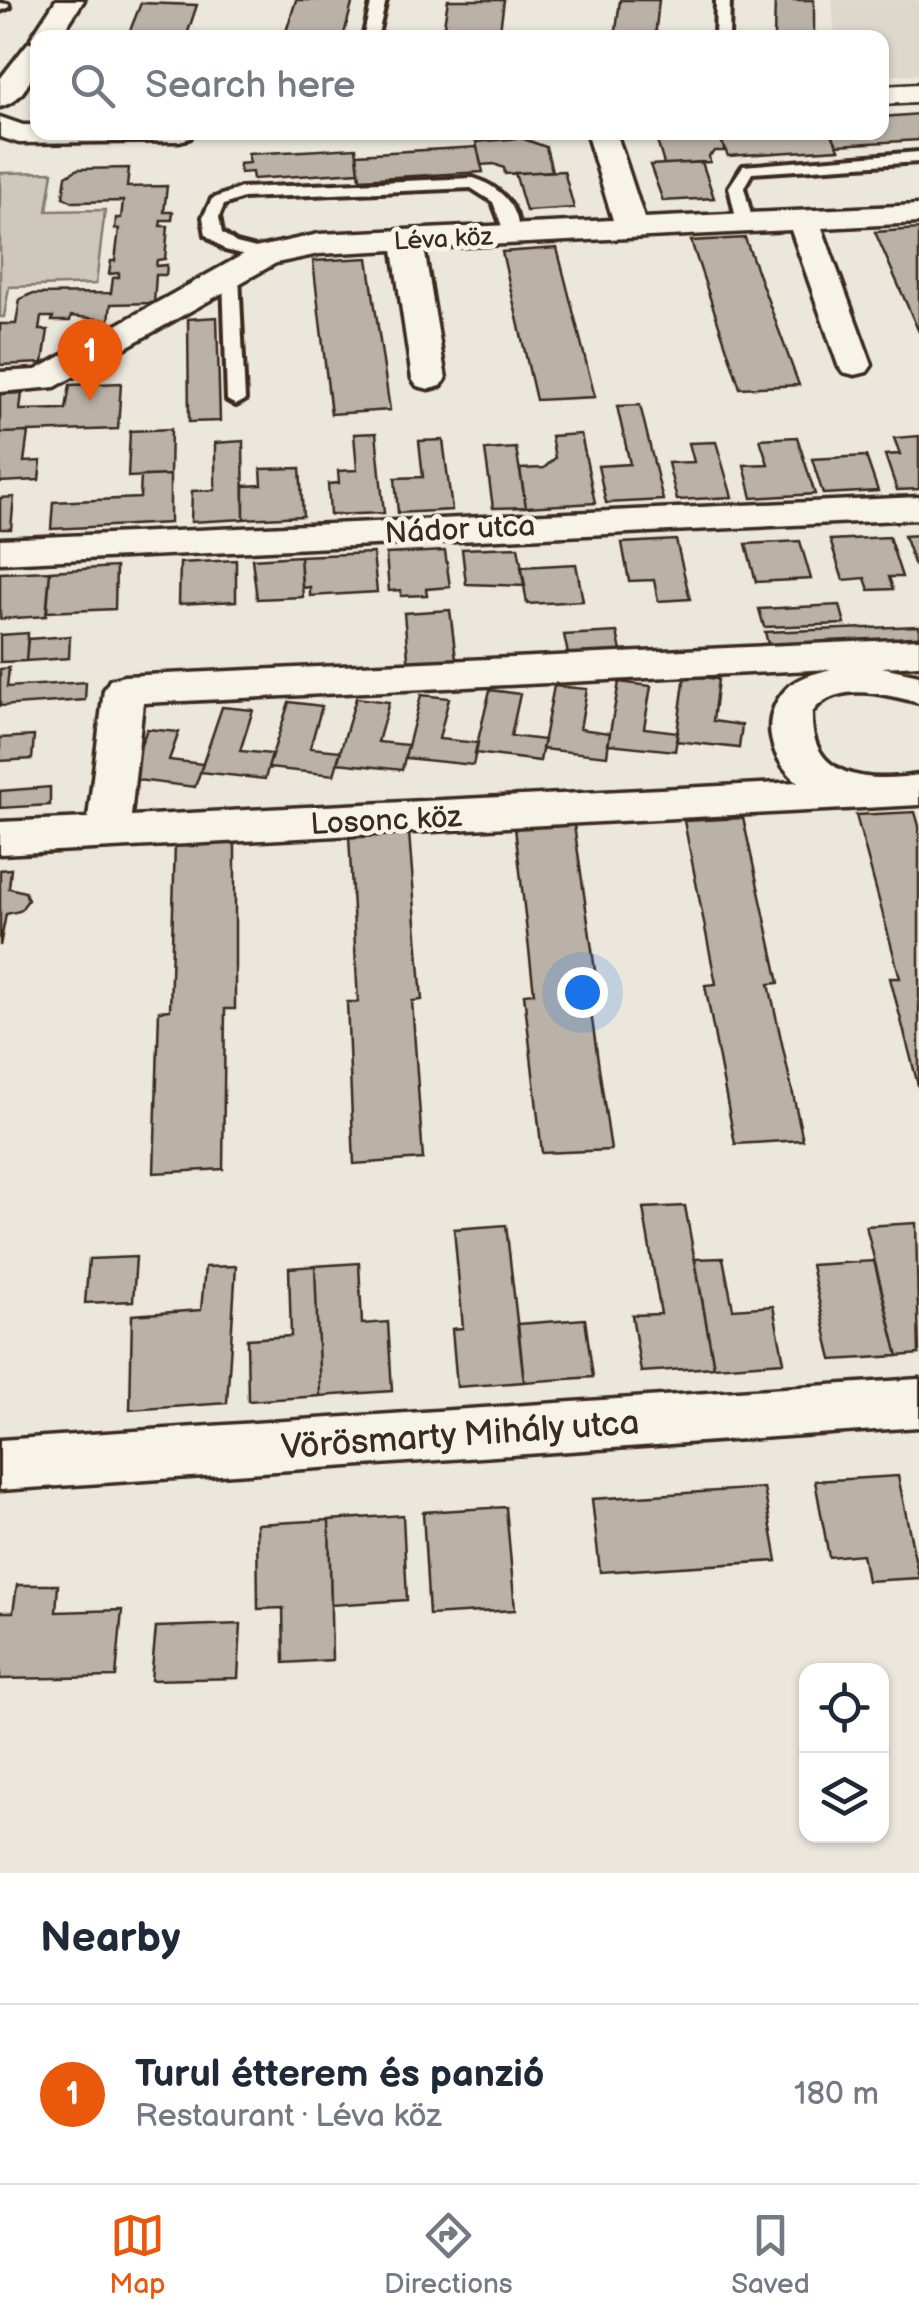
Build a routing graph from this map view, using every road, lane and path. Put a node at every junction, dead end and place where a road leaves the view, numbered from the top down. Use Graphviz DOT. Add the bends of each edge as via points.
graph roads {
  1 [pos="70,0"];
  2 [pos="380,0"];
  3 [pos="724,0"];
  4 [pos="51,30"];
  5 [pos="372,30"];
  6 [pos="722,30"];
  7 [pos="30,70"];
  8 [pos="919,93"];
  9 [pos="889,95"];
  10 [pos="9,125"];
  11 [pos="604,140"];
  12 [pos="919,157"];
  13 [pos="919,214"];
  14 [pos="802,220"];
  15 [pos="745,223"];
  16 [pos="631,228"];
  17 [pos="512,234"];
  18 [pos="407,240"];
  19 [pos="266,255"];
  20 [pos="231,276"];
  21 [pos="856,365"];
  22 [pos="428,379"];
  23 [pos="0,382"];
  24 [pos="236,400"];
  25 [pos="919,508"];
  26 [pos="0,550"];
  27 [pos="919,652"];
  28 [pos="919,676"];
  29 [pos="858,678"];
  30 [pos="919,690"];
  31 [pos="788,702"];
  32 [pos="919,790"];
  33 [pos="866,794"];
  34 [pos="772,802"];
  35 [pos="107,834"];
  36 [pos="0,838"];
  37 [pos="919,1403"];
  38 [pos="0,1466"];
  1 -- 4 [label="street"];
  2 -- 5 [label="lane"];
  3 -- 6 [label="lane"];
  7 -- 10 [label="street"];
  8 -- 9 [label="street"];
  11 -- 16 [label="street"];
  12 -- 15 [label="lane" via="748,169 734,186"];
  13 -- 14 [label="street, Léva köz"];
  14 -- 15 [label="street, Léva köz"];
  14 -- 21 [label="street"];
  15 -- 16 [label="street, Léva köz"];
  16 -- 17 [label="street, Léva köz"];
  17 -- 18 [label="street, Léva köz"];
  17 -- 19 [label="lane" via="502,196 473,183 241,193 218,202 211,218 214,235 231,247"];
  18 -- 19 [label="street, Léva köz" via="318,244"];
  18 -- 22 [label="street"];
  19 -- 20 [label="street, Léva köz"];
  20 -- 23 [label="street, Léva köz" via="43,380"];
  20 -- 24 [label="lane"];
  25 -- 26 [label="street, Nádor utca"];
  27 -- 31 [label="street"];
  28 -- 29 [label="street"];
  29 -- 30 [label="street"];
  29 -- 31 [label="street"];
  31 -- 33 [label="street" via="813,770"];
  31 -- 34 [label="street"];
  31 -- 35 [label="street" via="124,690"];
  32 -- 33 [label="street, Losonc köz"];
  33 -- 34 [label="street, Losonc köz"];
  34 -- 35 [label="street, Losonc köz"];
  35 -- 36 [label="street, Losonc köz"];
  37 -- 38 [label="street, Vörösmarty Mihály utca"];
}
